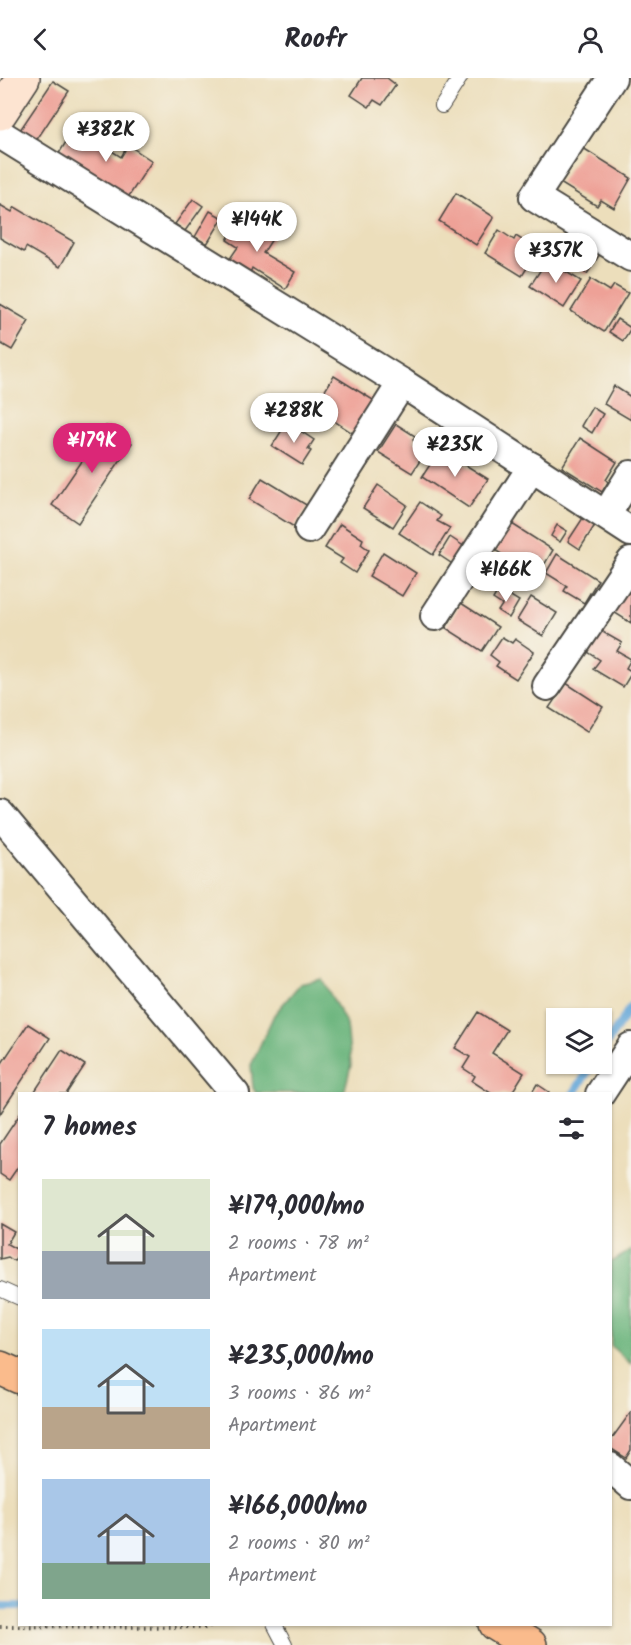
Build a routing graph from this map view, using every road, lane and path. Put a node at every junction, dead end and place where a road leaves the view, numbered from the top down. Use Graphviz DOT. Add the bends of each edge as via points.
graph roads {
  1 [pos="23,78"];
  2 [pos="460,78"];
  3 [pos="612,78"];
  4 [pos="442,106"];
  5 [pos="0,113"];
  6 [pos="0,134"];
  7 [pos="631,256"];
  8 [pos="402,382"];
  9 [pos="532,467"];
  10 [pos="631,475"];
  11 [pos="606,515"];
  12 [pos="309,529"];
  13 [pos="631,532"];
  14 [pos="631,562"];
  15 [pos="435,615"];
  16 [pos="546,686"];
  17 [pos="0,814"];
  18 [pos="631,1047"];
  19 [pos="233,1092"];
  20 [pos="601,1092"];
  21 [pos="0,1289"];
  22 [pos="18,1297"];
  23 [pos="0,1368"];
  24 [pos="18,1376"];
  25 [pos="612,1469"];
  26 [pos="631,1485"];
  27 [pos="0,1626"];
  28 [pos="210,1626"];
  29 [pos="275,1626"];
  30 [pos="285,1645"];
  1 -- 5 [label="main road"];
  2 -- 4 [label="lane"];
  3 -- 7 [label="street" via="534,197"];
  6 -- 8 [label="street"];
  8 -- 9 [label="street"];
  8 -- 12 [label="street"];
  9 -- 11 [label="street"];
  9 -- 15 [label="street"];
  10 -- 11 [label="street"];
  11 -- 13 [label="street"];
  14 -- 16 [label="street"];
  17 -- 19 [label="street"];
  18 -- 20 [label="street"];
  21 -- 22 [label="lane"];
  23 -- 24 [label="highway"];
  25 -- 26 [label="street"];
  27 -- 28 [label="path"];
  29 -- 30 [label="lane"];
}
